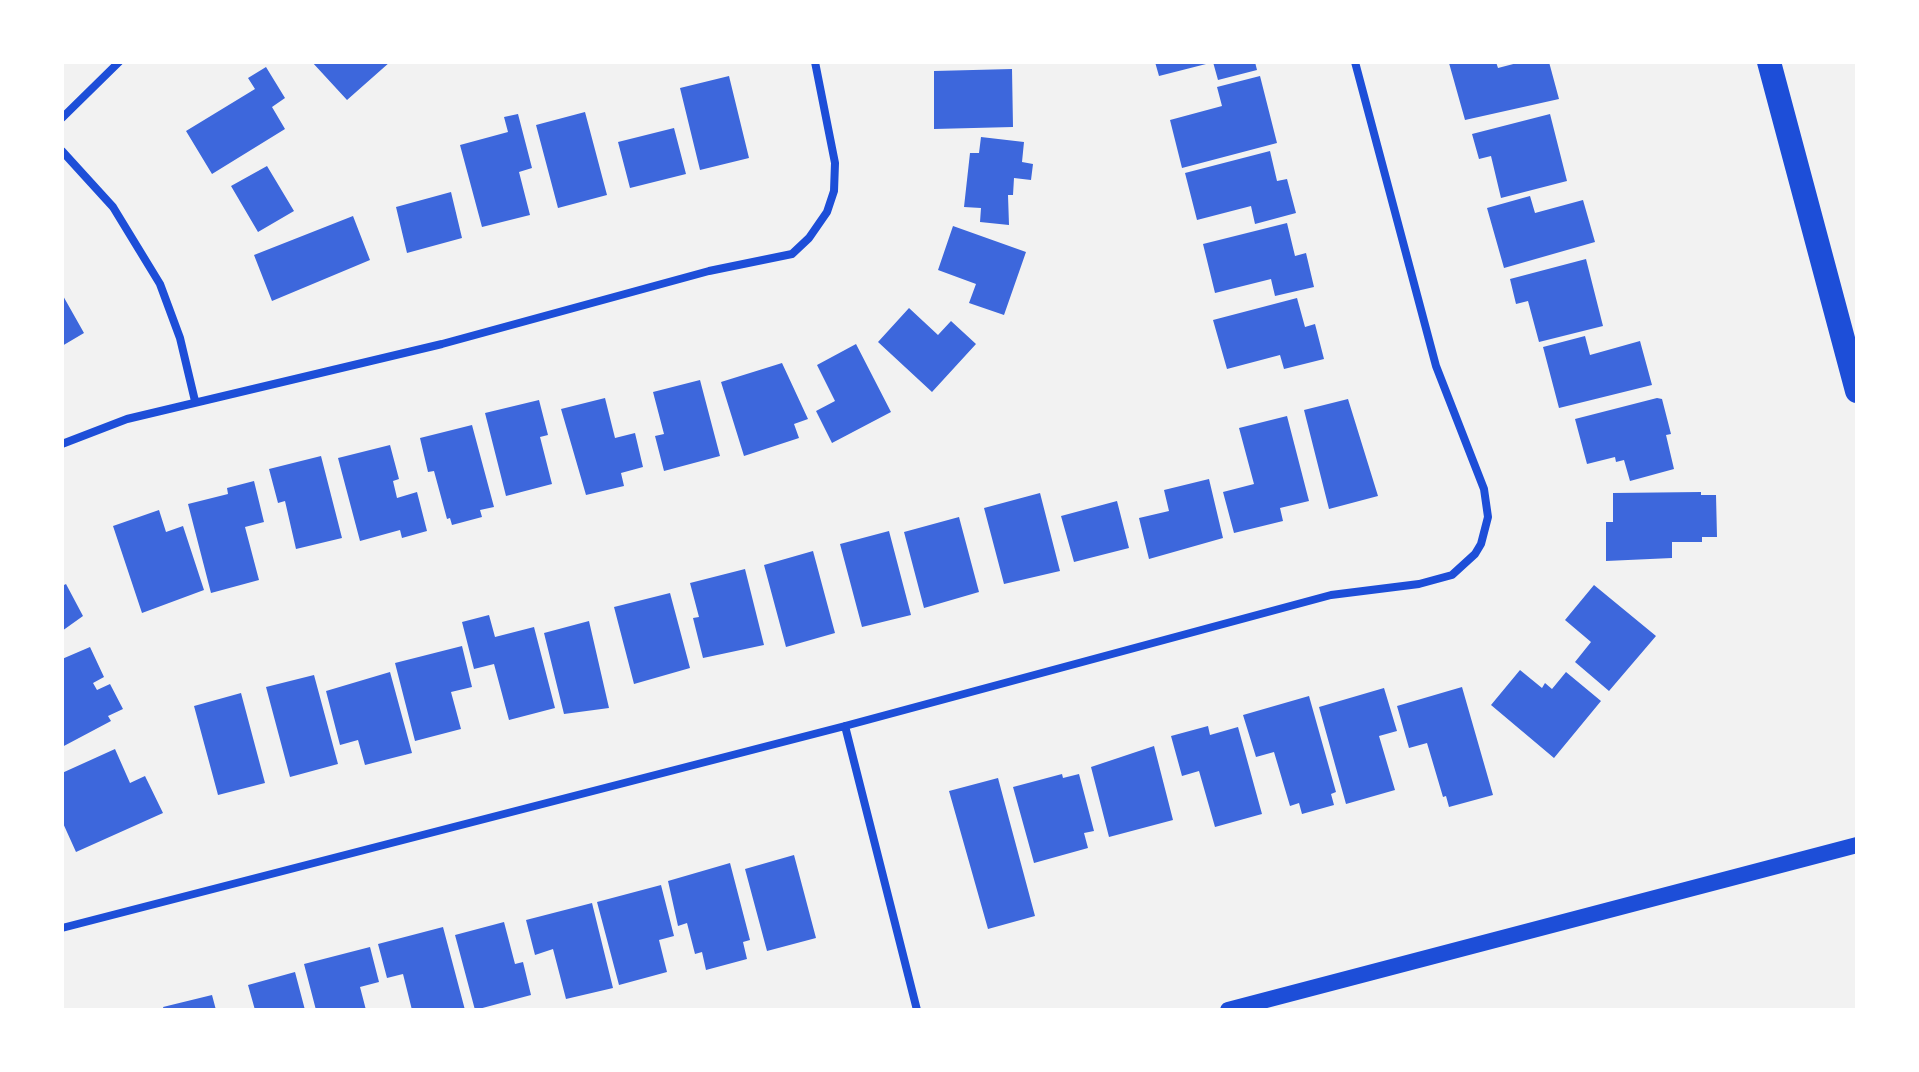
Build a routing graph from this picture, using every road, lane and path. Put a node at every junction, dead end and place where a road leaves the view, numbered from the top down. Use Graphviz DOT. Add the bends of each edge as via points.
graph roads {
  1 [pos="119,62"];
  2 [pos="815,62"];
  3 [pos="1355,62"];
  4 [pos="1769,62"];
  5 [pos="62,118"];
  6 [pos="62,151"];
  7 [pos="1857,391"];
  8 [pos="195,401"];
  9 [pos="62,444"];
  10 [pos="845,726"];
  11 [pos="1857,845"];
  12 [pos="62,928"];
  13 [pos="917,1010"];
  14 [pos="1228,1010"];
  1 -- 5 [label="street"];
  2 -- 8 [label="street" via="835,163 834,191 827,212 792,254"];
  3 -- 10 [label="street" via="1436,366 1484,489 1488,517 1475,554 1452,575 1331,595"];
  4 -- 7 [label="highway"];
  6 -- 8 [label="street" via="113,207 160,284"];
  8 -- 9 [label="street" via="93,429"];
  10 -- 12 [label="street"];
  10 -- 13 [label="street"];
  11 -- 14 [label="main road"];
}
